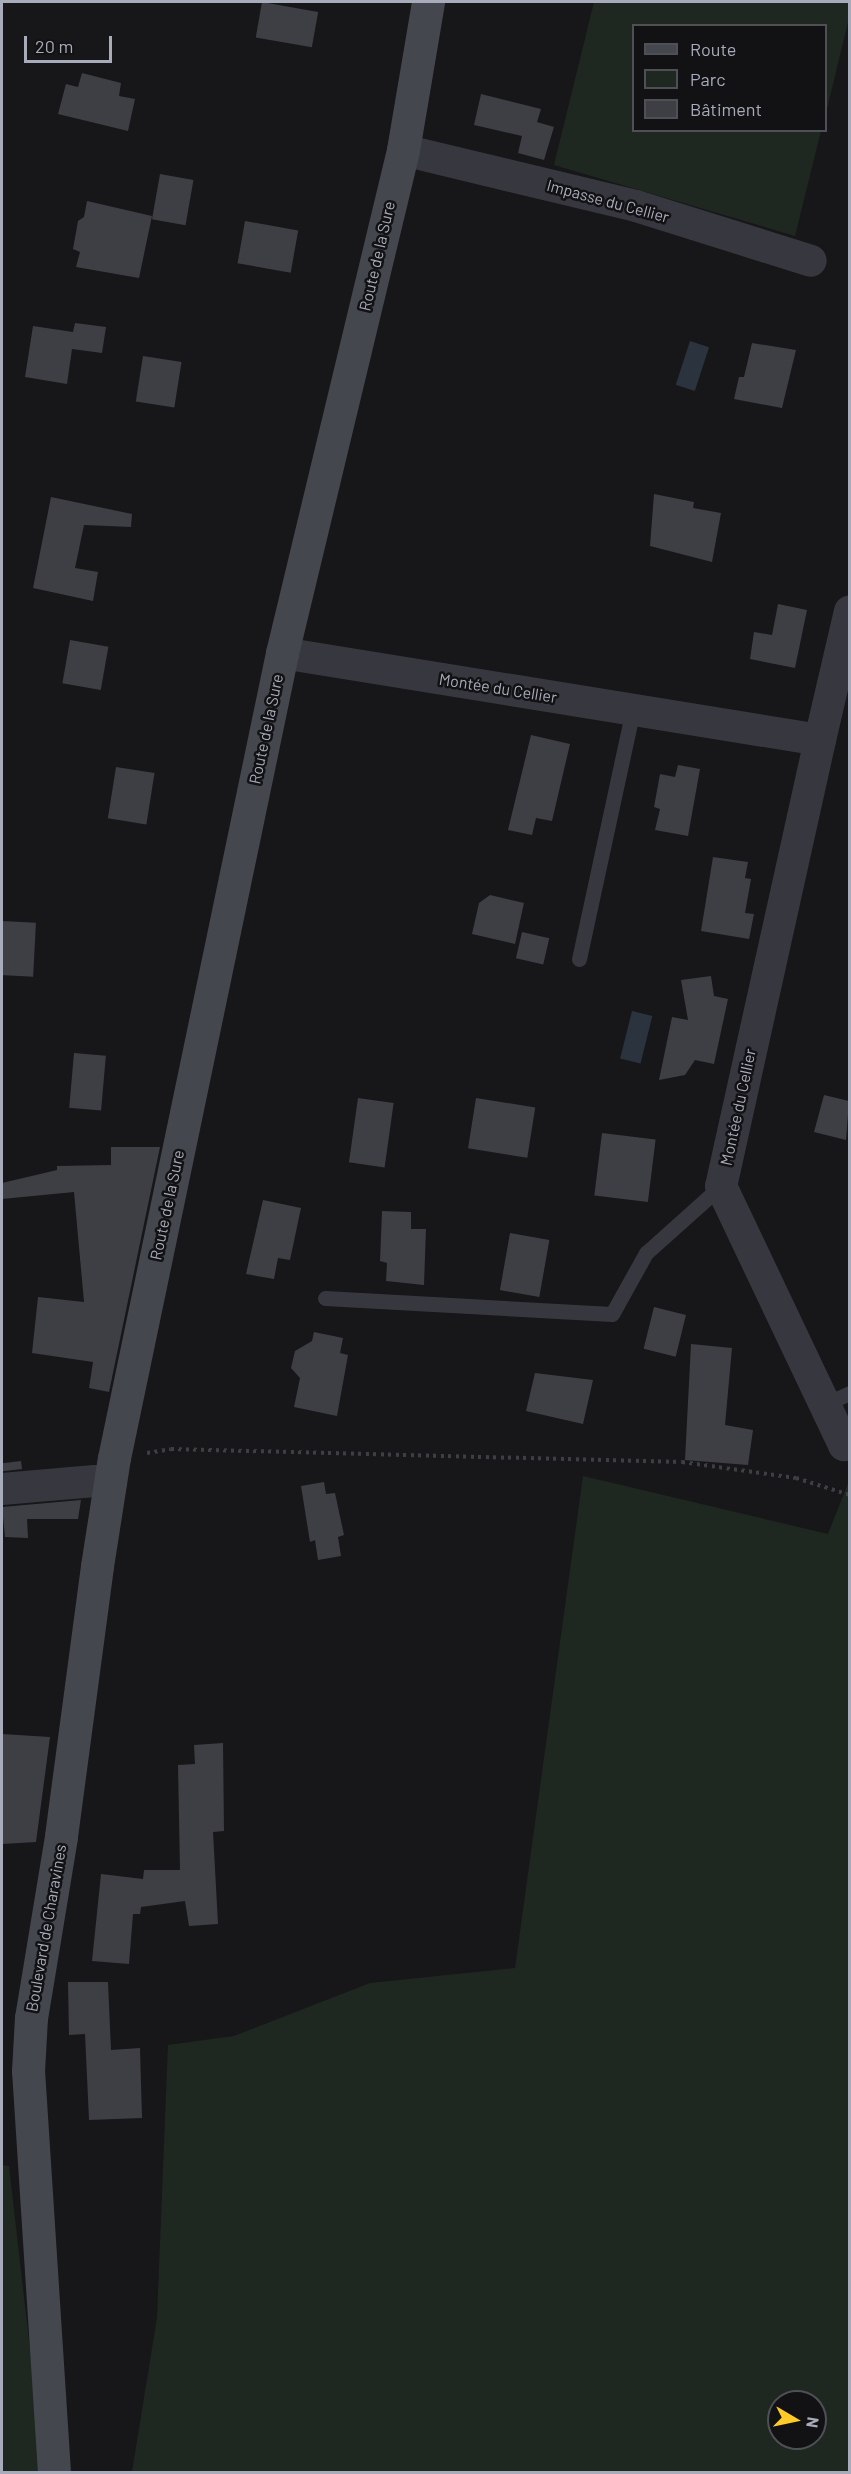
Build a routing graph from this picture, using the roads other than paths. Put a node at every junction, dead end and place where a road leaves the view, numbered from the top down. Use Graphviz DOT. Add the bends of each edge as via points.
graph roads {
  1 [pos="428,2"];
  2 [pos="403,150"];
  3 [pos="811,261"];
  4 [pos="849,611"];
  5 [pos="282,653"];
  6 [pos="633,710"];
  7 [pos="820,740"];
  8 [pos="579,959"];
  9 [pos="721,1186"];
  10 [pos="325,1298"];
  11 [pos="837,1398"];
  12 [pos="849,1441"];
  13 [pos="112,1471"];
  14 [pos="2,1489"];
  15 [pos="54,2472"];
  1 -- 2 [label="main road, Route de la Sure"];
  2 -- 3 [label="street, Impasse du Cellier" via="636,206"];
  2 -- 5 [label="main road, Route de la Sure"];
  4 -- 7 [label="street, Montée du Cellier"];
  5 -- 6 [label="street, Montée du Cellier"];
  5 -- 13 [label="main road, Route de la Sure"];
  6 -- 7 [label="street, Montée du Cellier"];
  6 -- 8 [label="lane"];
  7 -- 9 [label="street, Montée du Cellier"];
  9 -- 10 [label="lane" via="646,1253 612,1314"];
  9 -- 11 [label="street, Montée du Cellier"];
  11 -- 12 [label="street, Montée du Cellier" via="844,1445"];
  13 -- 14 [label="street" via="94,1481"];
  13 -- 15 [label="main road, Boulevard de Charavines" via="63,1825 30,2018 28,2071"];
}
